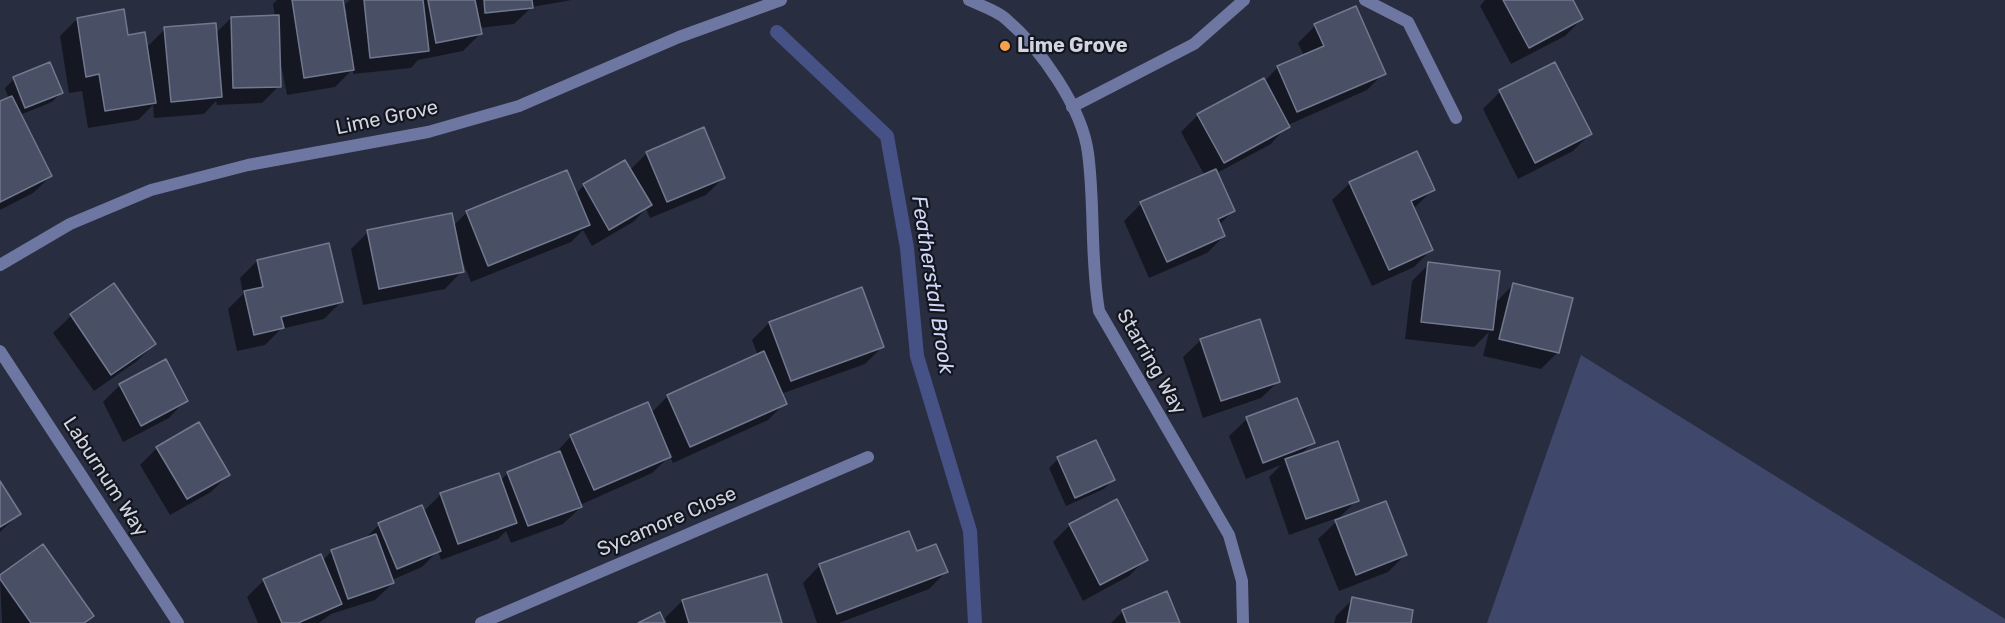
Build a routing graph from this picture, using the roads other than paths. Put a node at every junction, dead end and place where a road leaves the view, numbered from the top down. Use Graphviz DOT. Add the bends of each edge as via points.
graph roads {
  1 [pos="781,0"];
  2 [pos="969,0"];
  3 [pos="1244,0"];
  4 [pos="1365,0"];
  5 [pos="1072,107"];
  6 [pos="1456,118"];
  7 [pos="0,265"];
  8 [pos="0,351"];
  9 [pos="868,457"];
  10 [pos="178,623"];
  11 [pos="481,623"];
  12 [pos="1243,623"];
  1 -- 7 [label="street, Lime Grove" via="679,37 519,106 428,132 248,165 151,190 70,224"];
  2 -- 5 [label="street" via="1005,18 1055,74"];
  3 -- 5 [label="street" via="1194,44"];
  4 -- 6 [label="street" via="1408,22"];
  5 -- 12 [label="street, Starring Way" via="1087,150 1092,272 1099,311 1229,535 1242,581"];
  8 -- 10 [label="street, Laburnum Way"];
  9 -- 11 [label="street, Sycamore Close"];
}
